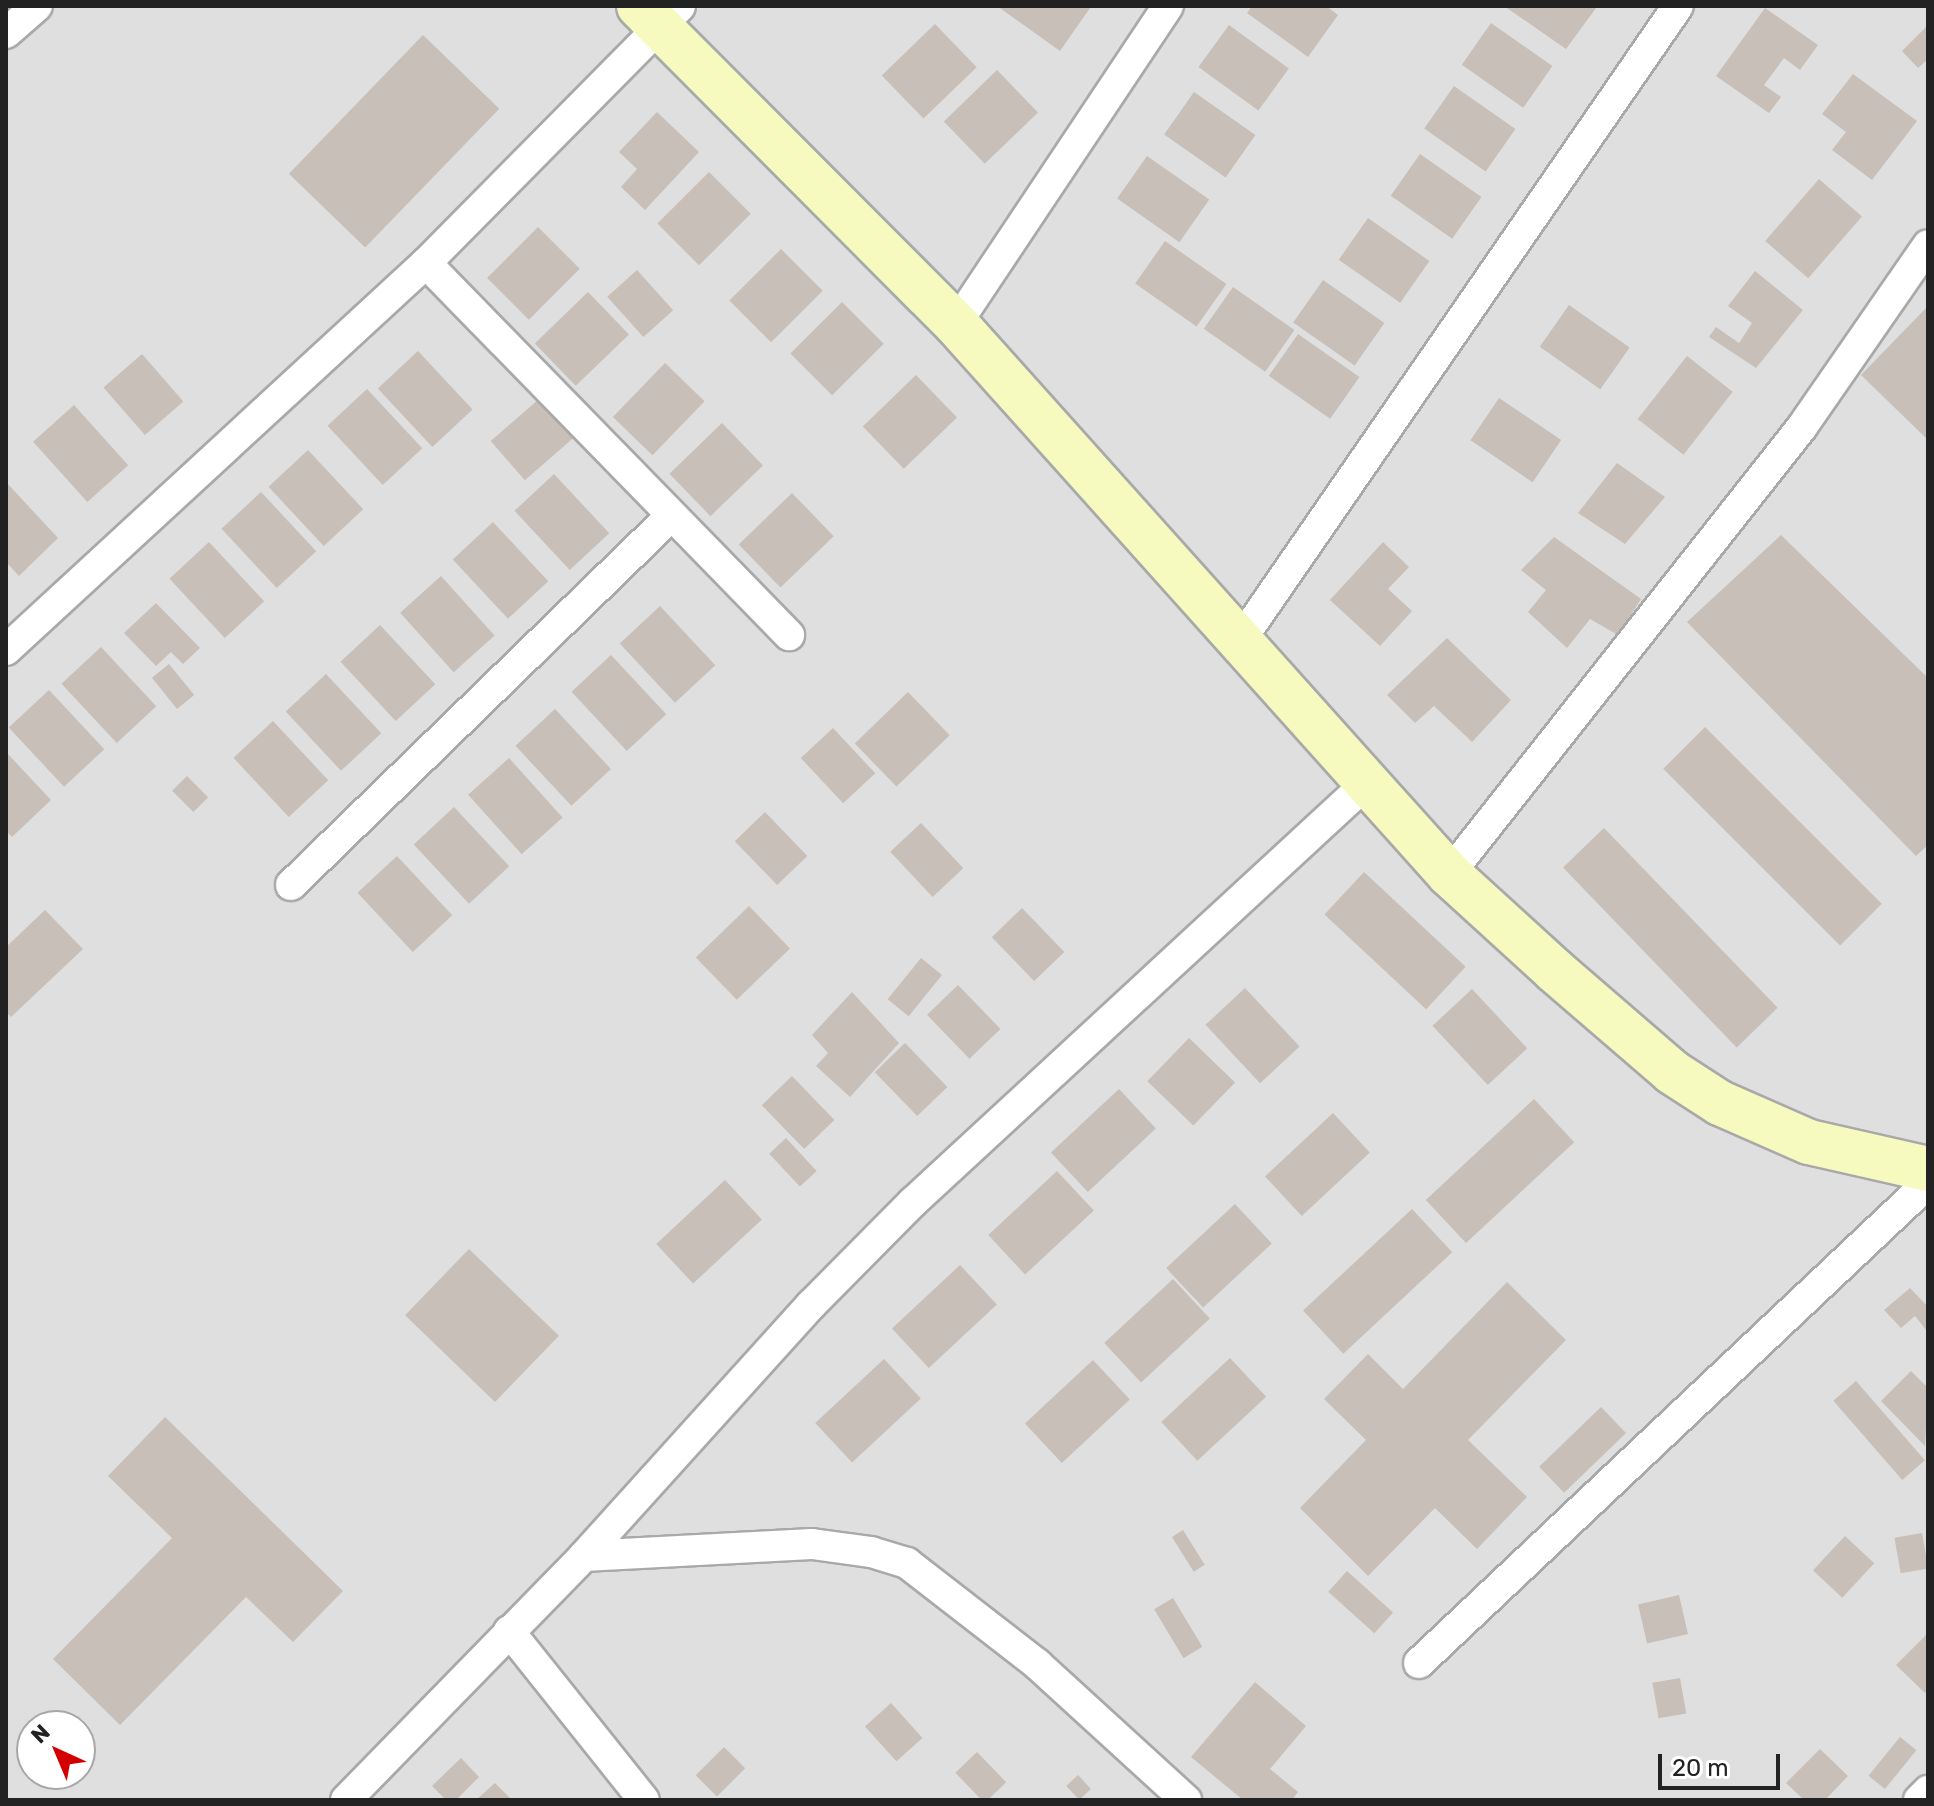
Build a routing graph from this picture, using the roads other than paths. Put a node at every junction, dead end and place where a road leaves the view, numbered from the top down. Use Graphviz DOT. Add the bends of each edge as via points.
graph roads {
  1 [pos="37,6"];
  2 [pos="1168,6"];
  3 [pos="1678,6"];
  4 [pos="659,13"];
  5 [pos="6,33"];
  6 [pos="1928,245"];
  7 [pos="426,263"];
  8 [pos="956,324"];
  9 [pos="671,516"];
  10 [pos="789,635"];
  11 [pos="1240,641"];
  12 [pos="6,650"];
  13 [pos="1369,781"];
  14 [pos="1449,874"];
  15 [pos="291,885"];
  16 [pos="1928,1169"];
  17 [pos="1928,1183"];
  18 [pos="584,1556"];
  19 [pos="509,1631"];
  20 [pos="1419,1663"];
  21 [pos="1928,1791"];
  22 [pos="346,1800"];
  23 [pos="644,1800"];
  24 [pos="1186,1800"];
  25 [pos="1919,1800"];
  1 -- 5 [label="street"];
  2 -- 8 [label="street"];
  3 -- 11 [label="street"];
  4 -- 7 [label="street"];
  4 -- 8 [label="street"];
  6 -- 14 [label="street" via="1802,427"];
  7 -- 9 [label="street"];
  7 -- 12 [label="street"];
  8 -- 11 [label="street"];
  9 -- 10 [label="street"];
  9 -- 15 [label="street"];
  11 -- 13 [label="street"];
  13 -- 14 [label="street"];
  13 -- 18 [label="street" via="912,1203 811,1305"];
  14 -- 16 [label="street" via="1636,1042 1720,1103 1809,1142"];
  17 -- 20 [label="street"];
  18 -- 19 [label="street"];
  18 -- 24 [label="street" via="812,1544 907,1563 1037,1664"];
  19 -- 22 [label="street"];
  19 -- 23 [label="street"];
  21 -- 25 [label="street"];
}
